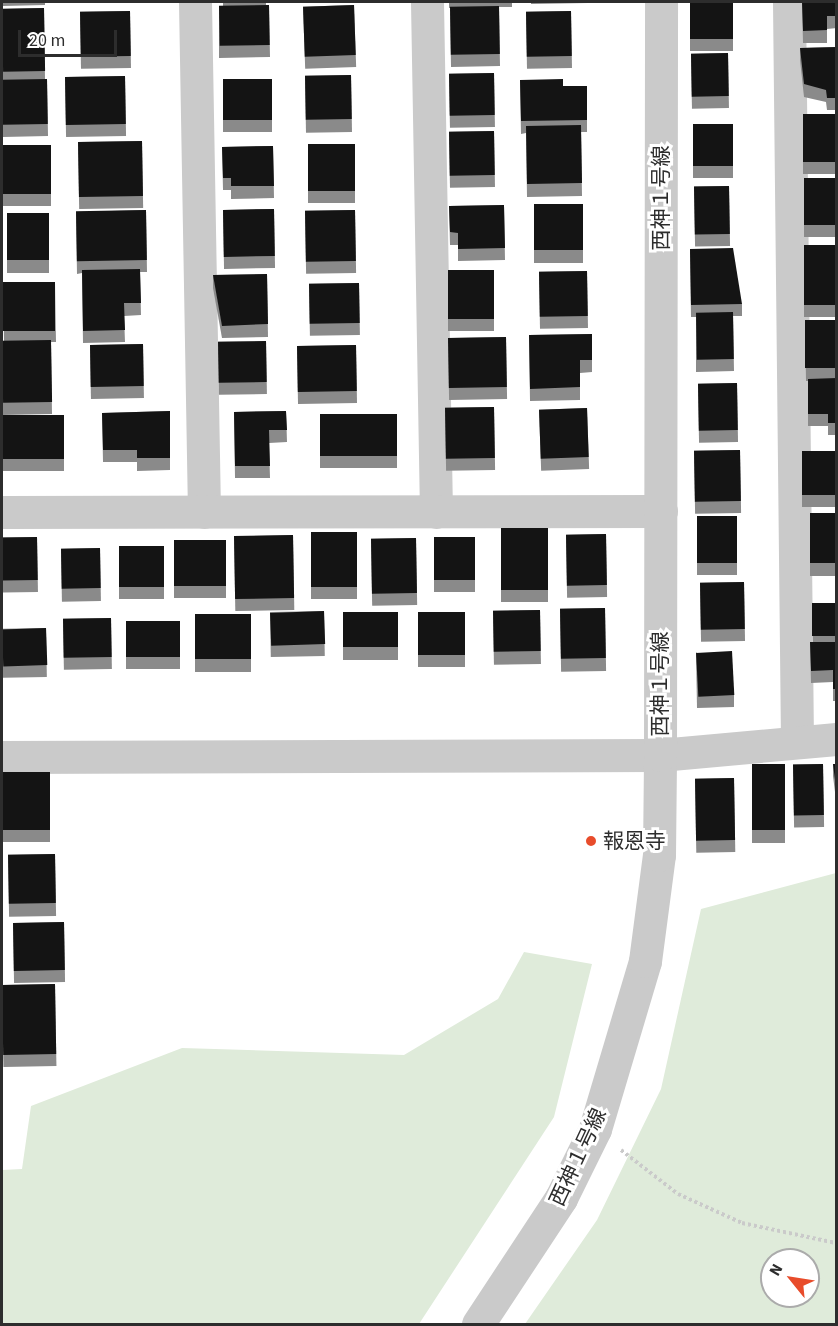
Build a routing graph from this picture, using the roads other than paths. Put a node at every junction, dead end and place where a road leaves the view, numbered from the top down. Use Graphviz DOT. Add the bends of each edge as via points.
graph roads {
  1 [pos="195,2"];
  2 [pos="427,2"];
  3 [pos="661,2"];
  4 [pos="789,2"];
  5 [pos="204,512"];
  6 [pos="436,512"];
  7 [pos="660,512"];
  8 [pos="2,513"];
  9 [pos="837,739"];
  10 [pos="798,741"];
  11 [pos="660,754"];
  12 [pos="2,757"];
  13 [pos="478,1324"];
  1 -- 5 [label="street"];
  2 -- 6 [label="street"];
  3 -- 7 [label="street, 西神１号線"];
  4 -- 10 [label="street"];
  5 -- 6 [label="street"];
  5 -- 8 [label="street"];
  6 -- 7 [label="street"];
  7 -- 11 [label="street, 西神１号線"];
  9 -- 10 [label="street"];
  10 -- 11 [label="street"];
  11 -- 12 [label="street"];
  11 -- 13 [label="street, 西神１号線" via="659,855 645,961 595,1129 561,1198"];
}
